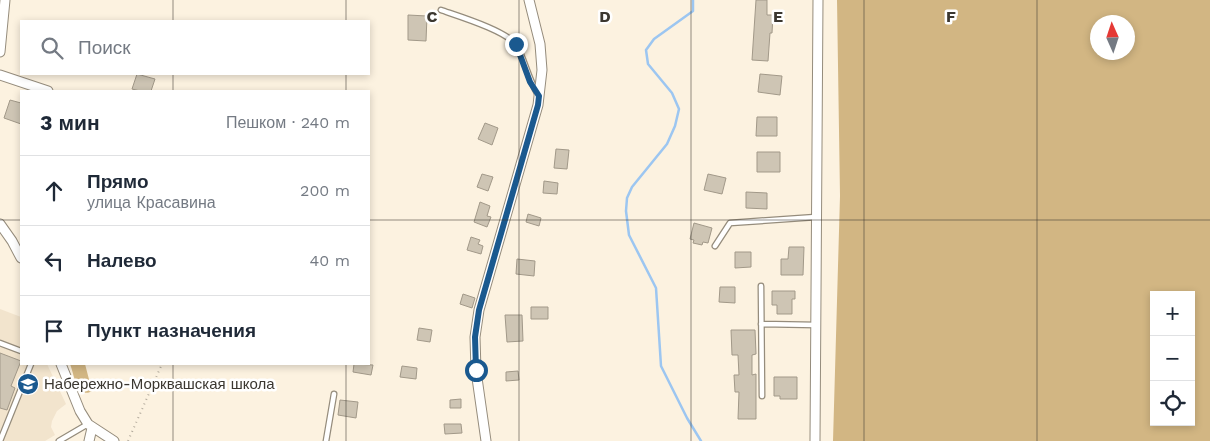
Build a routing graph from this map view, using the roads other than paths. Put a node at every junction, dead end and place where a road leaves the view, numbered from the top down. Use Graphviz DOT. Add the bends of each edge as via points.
graph roads {
  1 [pos="5,0"];
  2 [pos="529,0"];
  3 [pos="818,0"];
  4 [pos="441,10"];
  5 [pos="0,52"];
  6 [pos="0,75"];
  7 [pos="45,90"];
  8 [pos="539,96"];
  9 [pos="816,217"];
  10 [pos="0,224"];
  11 [pos="715,246"];
  12 [pos="20,256"];
  13 [pos="761,286"];
  14 [pos="761,324"];
  15 [pos="816,325"];
  16 [pos="0,342"];
  17 [pos="20,352"];
  18 [pos="31,365"];
  19 [pos="61,365"];
  20 [pos="334,394"];
  21 [pos="762,396"];
  22 [pos="90,426"];
  23 [pos="0,441"];
  24 [pos="59,441"];
  25 [pos="90,441"];
  26 [pos="114,441"];
  27 [pos="326,441"];
  28 [pos="486,441"];
  29 [pos="815,441"];
  1 -- 5 [label="street"];
  2 -- 8 [label="street" via="540,44"];
  3 -- 9 [label="street"];
  4 -- 8 [label="lane" via="506,35 516,44 530,82"];
  6 -- 7 [label="street"];
  8 -- 28 [label="street" via="479,310 475,337 476,370"];
  9 -- 11 [label="lane" via="730,222"];
  9 -- 15 [label="street"];
  10 -- 12 [label="street"];
  13 -- 14 [label="lane"];
  14 -- 15 [label="lane"];
  14 -- 21 [label="lane"];
  15 -- 29 [label="street"];
  16 -- 17 [label="lane"];
  18 -- 23 [label="lane"];
  19 -- 22 [label="street" via="80,411"];
  20 -- 27 [label="lane"];
  22 -- 24 [label="lane"];
  22 -- 25 [label="street"];
  22 -- 26 [label="street"];
}
